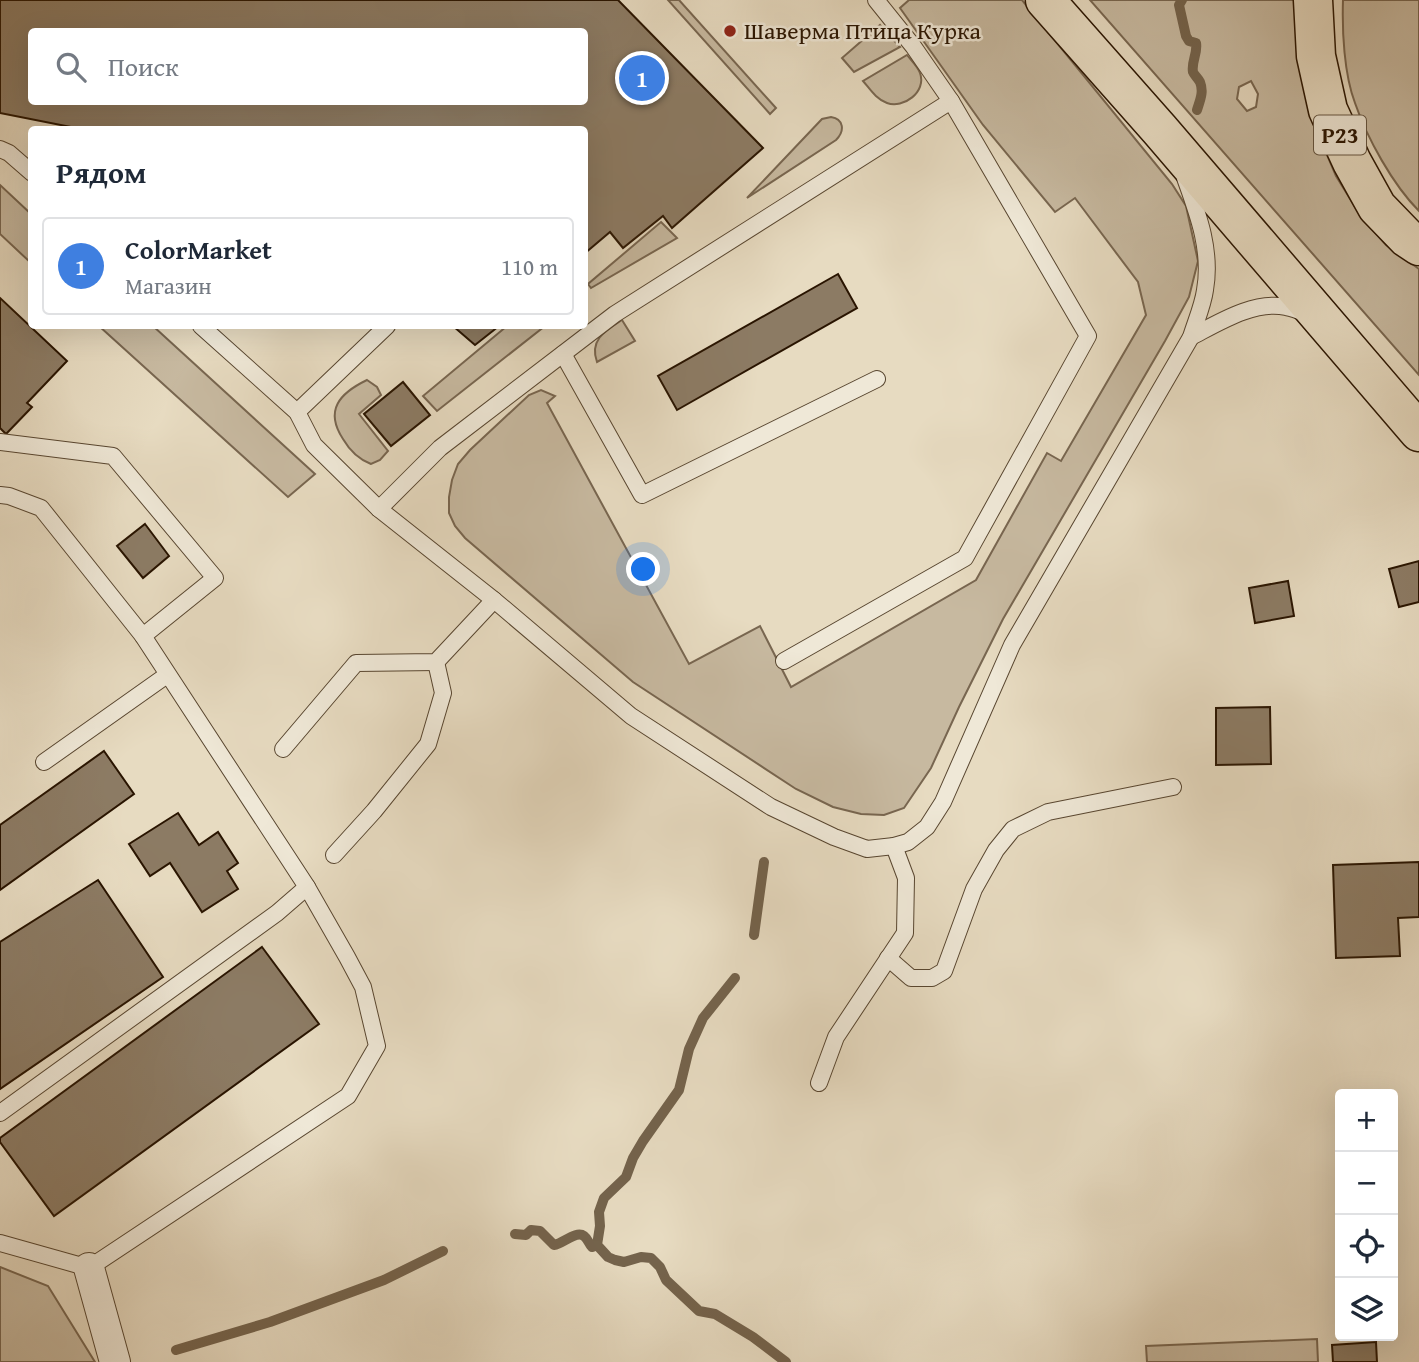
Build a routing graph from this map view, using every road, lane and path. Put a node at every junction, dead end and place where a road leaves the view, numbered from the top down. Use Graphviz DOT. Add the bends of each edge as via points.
graph roads {
  1 [pos="876,0"];
  2 [pos="1045,0"];
  3 [pos="1313,0"];
  4 [pos="951,101"];
  5 [pos="1160,130"];
  6 [pos="5,151"];
  7 [pos="28,157"];
  8 [pos="28,170"];
  9 [pos="1419,246"];
  10 [pos="1324,320"];
  11 [pos="204,329"];
  12 [pos="384,329"];
  13 [pos="1191,337"];
  14 [pos="563,354"];
  15 [pos="877,379"];
  16 [pos="298,412"];
  17 [pos="1419,432"];
  18 [pos="0,442"];
  19 [pos="0,495"];
  20 [pos="379,509"];
  21 [pos="494,600"];
  22 [pos="143,636"];
  23 [pos="784,661"];
  24 [pos="436,662"];
  25 [pos="167,675"];
  26 [pos="282,749"];
  27 [pos="44,762"];
  28 [pos="1173,787"];
  29 [pos="894,846"];
  30 [pos="334,855"];
  31 [pos="307,887"];
  32 [pos="888,958"];
  33 [pos="819,1083"];
  34 [pos="0,1113"];
  35 [pos="0,1243"];
  36 [pos="89,1268"];
  37 [pos="115,1362"];
  1 -- 4 [label="lane"];
  2 -- 5 [label="highway"];
  3 -- 9 [label="highway, Р23" via="1316,56 1328,110 1377,208"];
  4 -- 14 [label="lane" via="615,314"];
  4 -- 23 [label="lane" via="1088,336 965,558"];
  5 -- 10 [label="highway"];
  5 -- 13 [label="lane" via="1185,177 1208,261 1205,291"];
  6 -- 7 [label="lane"];
  6 -- 8 [label="lane"];
  10 -- 13 [label="lane" via="1284,306 1258,308 1237,313"];
  10 -- 17 [label="highway"];
  11 -- 16 [label="lane"];
  12 -- 16 [label="lane"];
  13 -- 29 [label="lane" via="1012,645 943,802 927,827 908,842"];
  14 -- 15 [label="lane" via="642,495"];
  14 -- 20 [label="lane" via="440,448"];
  16 -- 20 [label="lane" via="314,445"];
  18 -- 22 [label="lane" via="113,456 215,578"];
  19 -- 22 [label="lane" via="41,508"];
  20 -- 21 [label="lane"];
  21 -- 24 [label="lane"];
  21 -- 29 [label="lane" via="631,716 771,807 867,849"];
  22 -- 25 [label="lane"];
  24 -- 26 [label="lane" via="356,663"];
  24 -- 30 [label="lane" via="443,693 428,744"];
  25 -- 27 [label="lane"];
  25 -- 31 [label="lane"];
  28 -- 32 [label="lane" via="1048,812 1013,829 974,889 944,971 932,978 911,978"];
  29 -- 32 [label="lane" via="906,878 905,933"];
  31 -- 34 [label="lane"];
  31 -- 36 [label="lane" via="363,987 377,1046 348,1096"];
  32 -- 33 [label="lane" via="836,1037"];
  35 -- 36 [label="lane"];
  36 -- 37 [label="street"];
}
